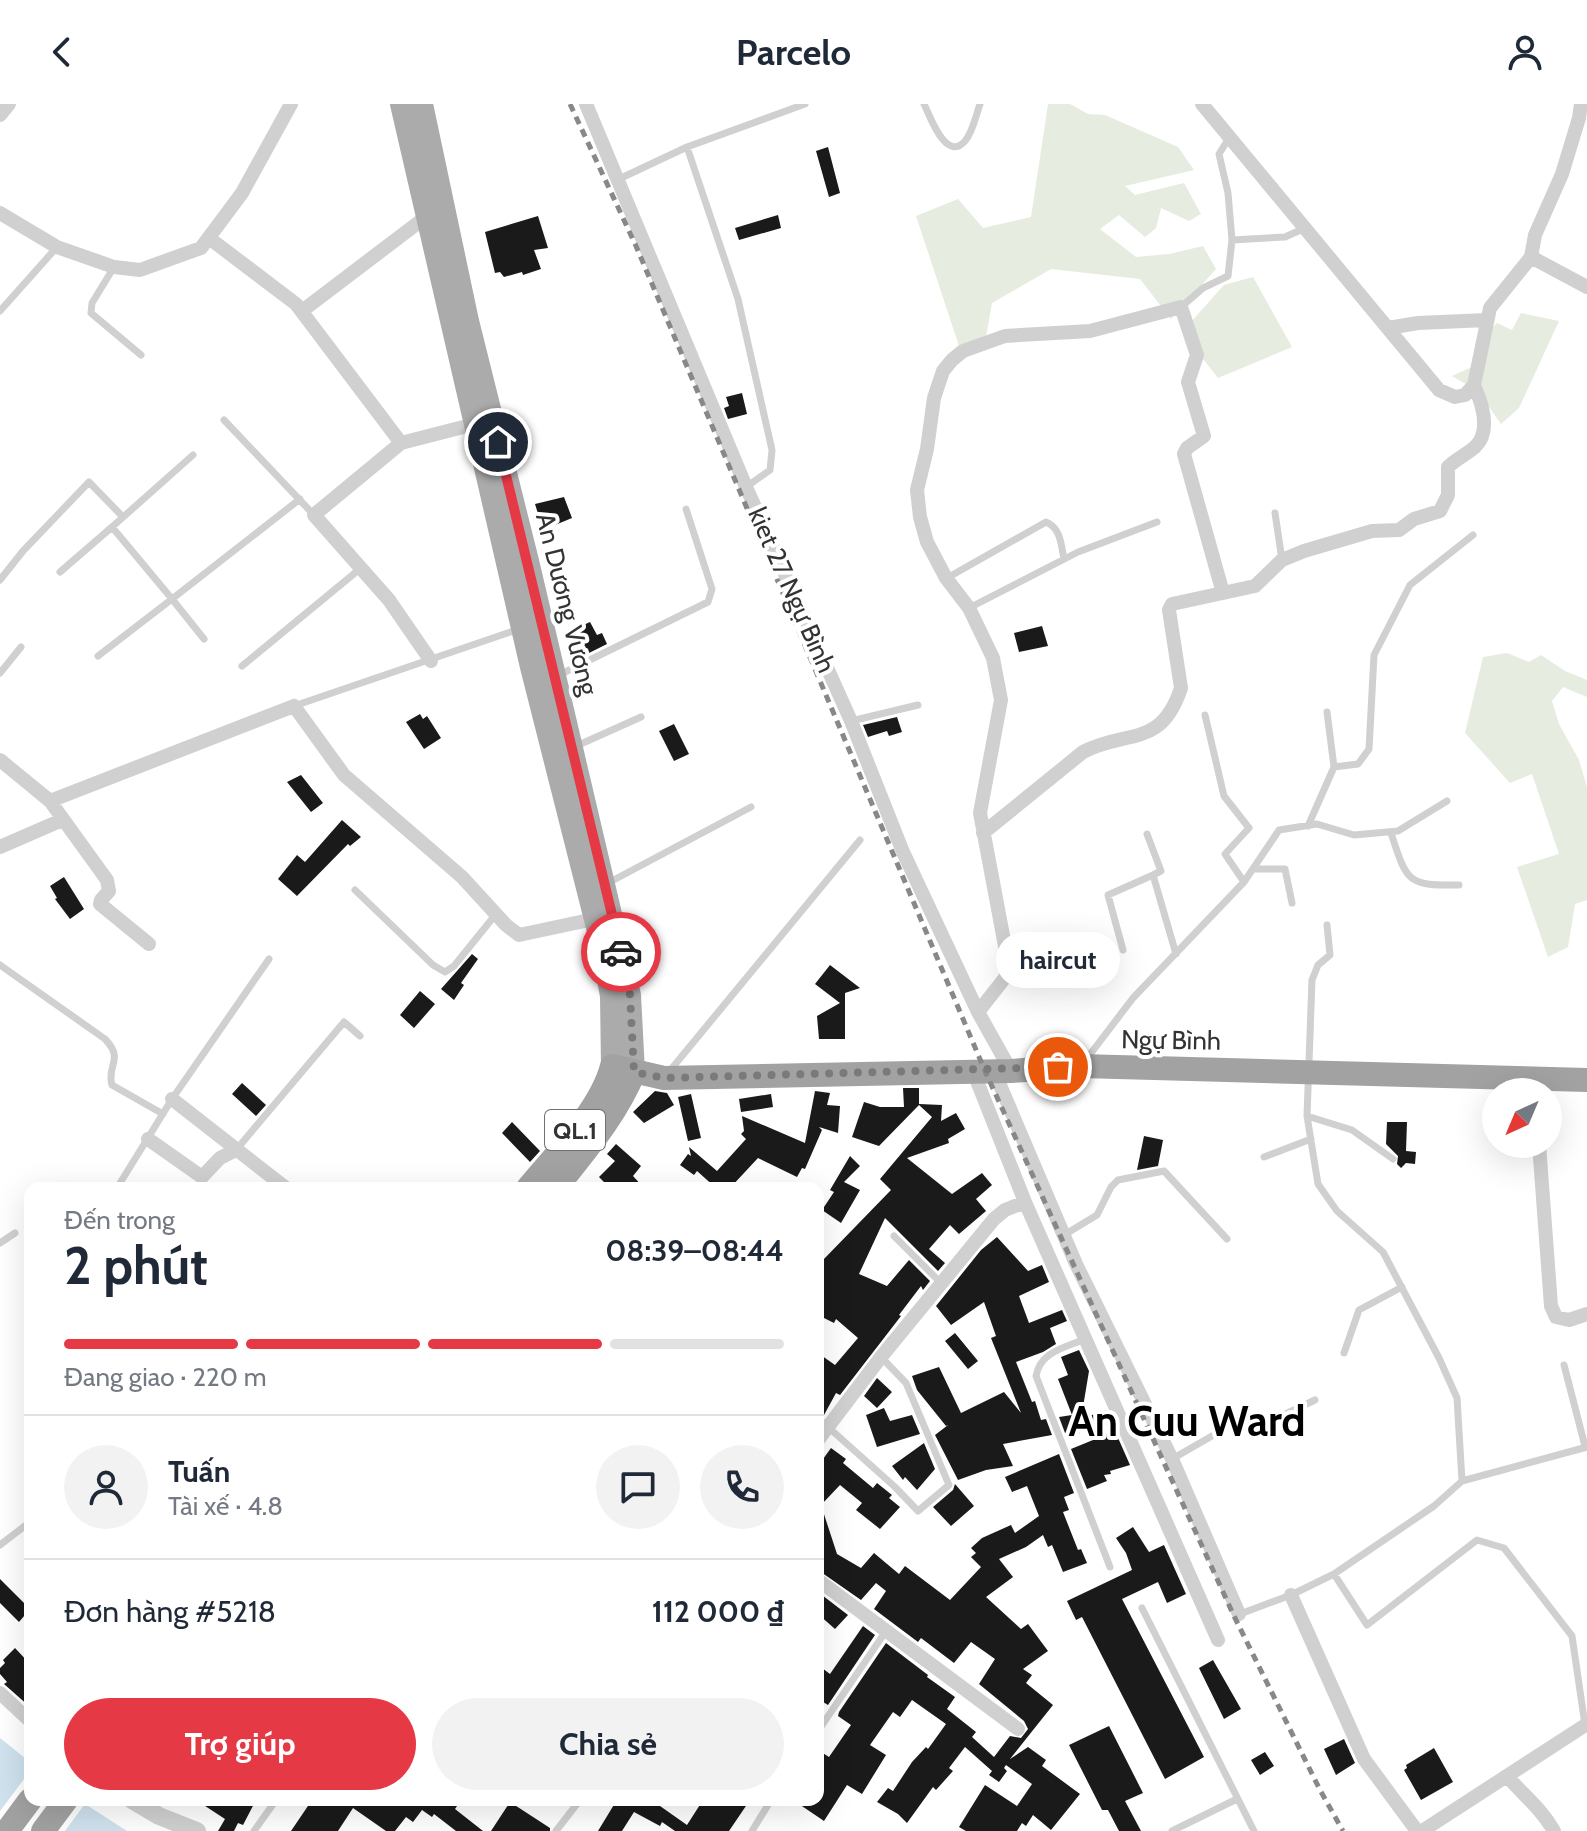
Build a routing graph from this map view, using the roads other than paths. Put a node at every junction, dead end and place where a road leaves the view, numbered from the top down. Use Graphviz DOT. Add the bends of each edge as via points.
graph roads {
  1 [pos="9,104"];
  2 [pos="291,104"];
  3 [pos="401,104"];
  4 [pos="422,104"];
  5 [pos="586,104"];
  6 [pos="805,104"];
  7 [pos="924,104"];
  8 [pos="980,104"];
  9 [pos="1202,104"];
  10 [pos="1581,104"];
  11 [pos="0,115"];
  12 [pos="1229,137"];
  13 [pos="687,147"];
  14 [pos="619,179"];
  15 [pos="0,213"];
  16 [pos="427,216"];
  17 [pos="1305,228"];
  18 [pos="209,238"];
  19 [pos="1232,240"];
  20 [pos="57,247"];
  21 [pos="1531,257"];
  22 [pos="114,267"];
  23 [pos="1587,287"];
  24 [pos="1181,307"];
  25 [pos="0,311"];
  26 [pos="302,311"];
  27 [pos="1487,320"];
  28 [pos="1388,328"];
  29 [pos="141,355"];
  30 [pos="1474,385"];
  31 [pos="224,420"];
  32 [pos="475,424"];
  33 [pos="401,443"];
  34 [pos="193,455"];
  35 [pos="746,487"];
  36 [pos="300,499"];
  37 [pos="503,503"];
  38 [pos="686,509"];
  39 [pos="1275,513"];
  40 [pos="314,515"];
  41 [pos="123,517"];
  42 [pos="1157,522"];
  43 [pos="112,527"];
  44 [pos="1473,535"];
  45 [pos="1064,559"];
  46 [pos="1282,560"];
  47 [pos="361,568"];
  48 [pos="60,572"];
  49 [pos="946,578"];
  50 [pos="0,580"];
  51 [pos="1223,593"];
  52 [pos="172,599"];
  53 [pos="969,608"];
  54 [pos="522,628"];
  55 [pos="204,639"];
  56 [pos="21,647"];
  57 [pos="98,656"];
  58 [pos="431,661"];
  59 [pos="242,666"];
  60 [pos="0,673"];
  61 [pos="556,677"];
  62 [pos="918,705"];
  63 [pos="294,706"];
  64 [pos="1327,712"];
  65 [pos="1205,715"];
  66 [pos="641,717"];
  67 [pos="851,721"];
  68 [pos="573,747"];
  69 [pos="0,760"];
  70 [pos="1334,767"];
  71 [pos="50,801"];
  72 [pos="1447,801"];
  73 [pos="751,807"];
  74 [pos="62,820"];
  75 [pos="1308,826"];
  76 [pos="983,833"];
  77 [pos="1391,833"];
  78 [pos="1147,834"];
  79 [pos="860,840"];
  80 [pos="0,847"];
  81 [pos="1253,869"];
  82 [pos="1153,875"];
  83 [pos="1244,882"];
  84 [pos="605,884"];
  85 [pos="1459,885"];
  86 [pos="355,890"];
  87 [pos="1292,903"];
  88 [pos="496,914"];
  89 [pos="594,919"];
  90 [pos="1327,925"];
  91 [pos="149,944"];
  92 [pos="1123,950"];
  93 [pos="1176,954"];
  94 [pos="269,959"];
  95 [pos="0,965"];
  96 [pos="978,1012"];
  97 [pos="360,1036"];
  98 [pos="1081,1066"];
  99 [pos="623,1069"];
  100 [pos="993,1071"];
  101 [pos="1307,1071"];
  102 [pos="664,1078"];
  103 [pos="1587,1080"];
  104 [pos="1482,1083"];
  105 [pos="1562,1083"];
  106 [pos="172,1099"];
  107 [pos="163,1114"];
  108 [pos="1307,1116"];
  109 [pos="148,1139"];
  110 [pos="1311,1139"];
  111 [pos="236,1150"];
  112 [pos="1264,1157"];
  113 [pos="1540,1158"];
  114 [pos="1393,1159"];
  115 [pos="121,1182"];
  116 [pos="278,1182"];
  117 [pos="533,1182"];
  118 [pos="561,1182"];
  119 [pos="1025,1202"];
  120 [pos="15,1233"];
  121 [pos="1064,1235"];
  122 [pos="894,1236"];
  123 [pos="1227,1239"];
  124 [pos="0,1243"];
  125 [pos="941,1283"];
  126 [pos="1402,1287"];
  127 [pos="1587,1314"];
  128 [pos="1085,1339"];
  129 [pos="1344,1353"];
  130 [pos="881,1357"];
  131 [pos="1564,1365"];
  132 [pos="1315,1400"];
  133 [pos="824,1421"];
  134 [pos="824,1423"];
  135 [pos="1586,1446"];
  136 [pos="1172,1459"];
  137 [pos="1462,1481"];
  138 [pos="24,1527"];
  139 [pos="0,1545"];
  140 [pos="1110,1567"];
  141 [pos="1334,1574"];
  142 [pos="824,1584"];
  143 [pos="1291,1595"];
  144 [pos="1142,1608"];
  145 [pos="1236,1615"];
  146 [pos="887,1630"];
  147 [pos="1218,1640"];
  148 [pos="0,1693"];
  149 [pos="24,1715"];
  150 [pos="824,1722"];
  151 [pos="1586,1725"];
  152 [pos="1018,1729"];
  153 [pos="1507,1776"];
  154 [pos="1237,1799"];
  155 [pos="26,1806"];
  156 [pos="62,1806"];
  157 [pos="142,1806"];
  158 [pos="272,1806"];
  159 [pos="575,1806"];
  160 [pos="767,1806"];
  161 [pos="7,1831"];
  162 [pos="43,1831"];
  163 [pos="197,1831"];
  164 [pos="254,1831"];
  165 [pos="556,1831"];
  166 [pos="752,1831"];
  167 [pos="1172,1831"];
  168 [pos="1254,1831"];
  169 [pos="1419,1831"];
  170 [pos="1554,1831"];
  1 -- 11 [label="street"];
  2 -- 18 [label="street" via="242,193"];
  3 -- 16 [label="main road, An Dương Vương / QL.1"];
  4 -- 37 [label="main road, An Dương Vương / QL.1"];
  5 -- 14 [label="street, kiet 27 Ngự Bình"];
  6 -- 13 [label="lane"];
  7 -- 8 [label="lane" via="950,146 967,139"];
  9 -- 12 [label="street"];
  10 -- 21 [label="street"];
  12 -- 17 [label="street"];
  12 -- 19 [label="lane" via="1219,154"];
  13 -- 14 [label="lane"];
  13 -- 35 [label="lane" via="738,299 772,450 770,470"];
  14 -- 35 [label="street, kiet 27 Ngự Bình"];
  15 -- 20 [label="street"];
  16 -- 26 [label="street"];
  16 -- 32 [label="main road, An Dương Vương / QL.1"];
  17 -- 19 [label="lane" via="1285,237"];
  17 -- 28 [label="street"];
  18 -- 22 [label="street" via="201,248 140,270"];
  18 -- 26 [label="street"];
  19 -- 24 [label="lane" via="1228,276"];
  20 -- 22 [label="street"];
  20 -- 25 [label="lane"];
  21 -- 23 [label="street"];
  21 -- 27 [label="street" via="1490,308"];
  22 -- 29 [label="lane" via="91,313"];
  24 -- 49 [label="street" via="1090,331 1005,336 952,360 934,398 917,490 927,542"];
  24 -- 51 [label="street" via="1197,355 1188,382 1204,436 1184,454"];
  26 -- 33 [label="street"];
  27 -- 28 [label="street"];
  27 -- 30 [label="street"];
  28 -- 30 [label="street" via="1439,390 1455,397"];
  30 -- 46 [label="street" via="1482,403 1483,436 1448,467 1448,495 1440,511 1399,530 1372,531"];
  31 -- 36 [label="lane"];
  32 -- 33 [label="street"];
  32 -- 37 [label="main road, An Dương Vương / QL.1"];
  33 -- 40 [label="street"];
  34 -- 41 [label="lane"];
  35 -- 67 [label="street, kiet 27 Ngự Bình"];
  36 -- 40 [label="lane"];
  36 -- 52 [label="lane"];
  37 -- 54 [label="main road, An Dương Vương / QL.1"];
  37 -- 61 [label="main road, An Dương Vương / QL.1"];
  38 -- 61 [label="lane" via="712,589 708,602"];
  39 -- 46 [label="lane"];
  40 -- 47 [label="street"];
  41 -- 43 [label="lane"];
  41 -- 50 [label="lane" via="89,482"];
  42 -- 45 [label="lane"];
  43 -- 48 [label="lane"];
  43 -- 52 [label="lane"];
  44 -- 70 [label="lane" via="1410,585 1374,655 1369,749 1358,764"];
  45 -- 49 [label="lane" via="1058,531 1046,522"];
  45 -- 53 [label="lane"];
  46 -- 51 [label="street" via="1255,586"];
  47 -- 58 [label="street"];
  47 -- 59 [label="lane"];
  49 -- 53 [label="street"];
  51 -- 76 [label="street" via="1172,604 1169,610 1181,688 1158,727 1083,752"];
  52 -- 55 [label="lane"];
  52 -- 57 [label="lane"];
  53 -- 76 [label="street" via="993,658 1001,700 980,813"];
  54 -- 58 [label="lane"];
  54 -- 89 [label="main road, An Dương Vương / QL.1"];
  56 -- 60 [label="lane"];
  58 -- 63 [label="lane"];
  61 -- 68 [label="main road, An Dương Vương / QL.1"];
  62 -- 67 [label="lane"];
  63 -- 71 [label="street"];
  63 -- 88 [label="street" via="344,775 462,877"];
  64 -- 70 [label="lane"];
  65 -- 83 [label="lane" via="1224,796 1249,828 1225,854"];
  66 -- 68 [label="lane"];
  67 -- 96 [label="street, kiet 27 Ngự Bình" via="903,852"];
  68 -- 84 [label="main road, An Dương Vương / QL.1"];
  69 -- 71 [label="street"];
  70 -- 75 [label="lane"];
  71 -- 74 [label="street"];
  72 -- 77 [label="lane"];
  73 -- 84 [label="lane"];
  74 -- 80 [label="street"];
  74 -- 91 [label="street" via="107,880 109,891 100,904"];
  75 -- 77 [label="lane" via="1354,835"];
  75 -- 81 [label="lane" via="1279,830"];
  76 -- 96 [label="street" via="1008,974"];
  77 -- 85 [label="lane" via="1409,876 1423,886"];
  78 -- 82 [label="lane" via="1161,871"];
  79 -- 102 [label="lane"];
  81 -- 83 [label="lane"];
  81 -- 87 [label="lane" via="1285,869"];
  82 -- 92 [label="lane" via="1108,895"];
  82 -- 93 [label="lane"];
  83 -- 93 [label="lane"];
  84 -- 99 [label="main road, An Dương Vương / QL.1" via="630,995"];
  86 -- 88 [label="lane" via="445,972"];
  88 -- 89 [label="street" via="519,935"];
  89 -- 99 [label="main road, An Dương Vương / QL.1"];
  90 -- 101 [label="lane" via="1330,955 1312,980"];
  93 -- 98 [label="lane" via="1133,998"];
  94 -- 106 [label="lane"];
  95 -- 107 [label="lane" via="105,1039 116,1060 112,1085"];
  96 -- 100 [label="street, kiet 27 Ngự Bình"];
  97 -- 111 [label="lane" via="344,1022"];
  98 -- 100 [label="highway, Ngự Bình"];
  98 -- 101 [label="highway, Ngự Bình"];
  99 -- 102 [label="highway, Ngự Bình"];
  99 -- 117 [label="highway, QL.1"];
  99 -- 118 [label="highway, QL.1" via="624,1098"];
  100 -- 102 [label="highway, Ngự Bình"];
  100 -- 119 [label="street"];
  100 -- 121 [label="street"];
  101 -- 104 [label="highway, Ngự Bình"];
  101 -- 108 [label="lane"];
  103 -- 105 [label="highway, Ngự Bình"];
  106 -- 107 [label="lane"];
  106 -- 111 [label="street"];
  107 -- 109 [label="lane"];
  108 -- 110 [label="lane"];
  108 -- 114 [label="lane" via="1352,1130"];
  109 -- 111 [label="street" via="202,1177"];
  109 -- 115 [label="lane"];
  110 -- 112 [label="lane"];
  110 -- 126 [label="lane" via="1318,1184 1337,1211 1383,1252"];
  111 -- 116 [label="street"];
  113 -- 127 [label="street" via="1551,1306 1556,1317 1569,1320"];
  119 -- 125 [label="street" via="994,1219"];
  119 -- 128 [label="street"];
  120 -- 124 [label="lane"];
  121 -- 123 [label="lane" via="1097,1215 1118,1180 1164,1171"];
  121 -- 136 [label="street"];
  122 -- 125 [label="lane"];
  125 -- 130 [label="street"];
  126 -- 129 [label="lane" via="1359,1310"];
  126 -- 137 [label="lane" via="1457,1398"];
  128 -- 140 [label="lane" via="1046,1355 1036,1376"];
  128 -- 147 [label="street"];
  130 -- 133 [label="street"];
  130 -- 134 [label="lane" via="906,1383 949,1485 918,1511"];
  131 -- 135 [label="lane"];
  132 -- 136 [label="lane" via="1275,1419 1250,1414"];
  135 -- 137 [label="lane"];
  136 -- 145 [label="street"];
  137 -- 141 [label="lane"];
  138 -- 139 [label="lane"];
  141 -- 143 [label="lane"];
  141 -- 151 [label="lane" via="1367,1625 1477,1540 1504,1548 1572,1636"];
  142 -- 146 [label="street"];
  143 -- 145 [label="lane"];
  143 -- 169 [label="street" via="1364,1759"];
  144 -- 154 [label="lane"];
  146 -- 150 [label="lane"];
  146 -- 152 [label="street"];
  148 -- 149 [label="street"];
  151 -- 153 [label="street"];
  153 -- 169 [label="street"];
  153 -- 170 [label="street"];
  154 -- 167 [label="lane"];
  154 -- 168 [label="lane"];
  155 -- 161 [label="highway"];
  156 -- 162 [label="highway"];
  157 -- 163 [label="street"];
  158 -- 164 [label="lane"];
  159 -- 165 [label="lane"];
  160 -- 166 [label="lane"];
}
